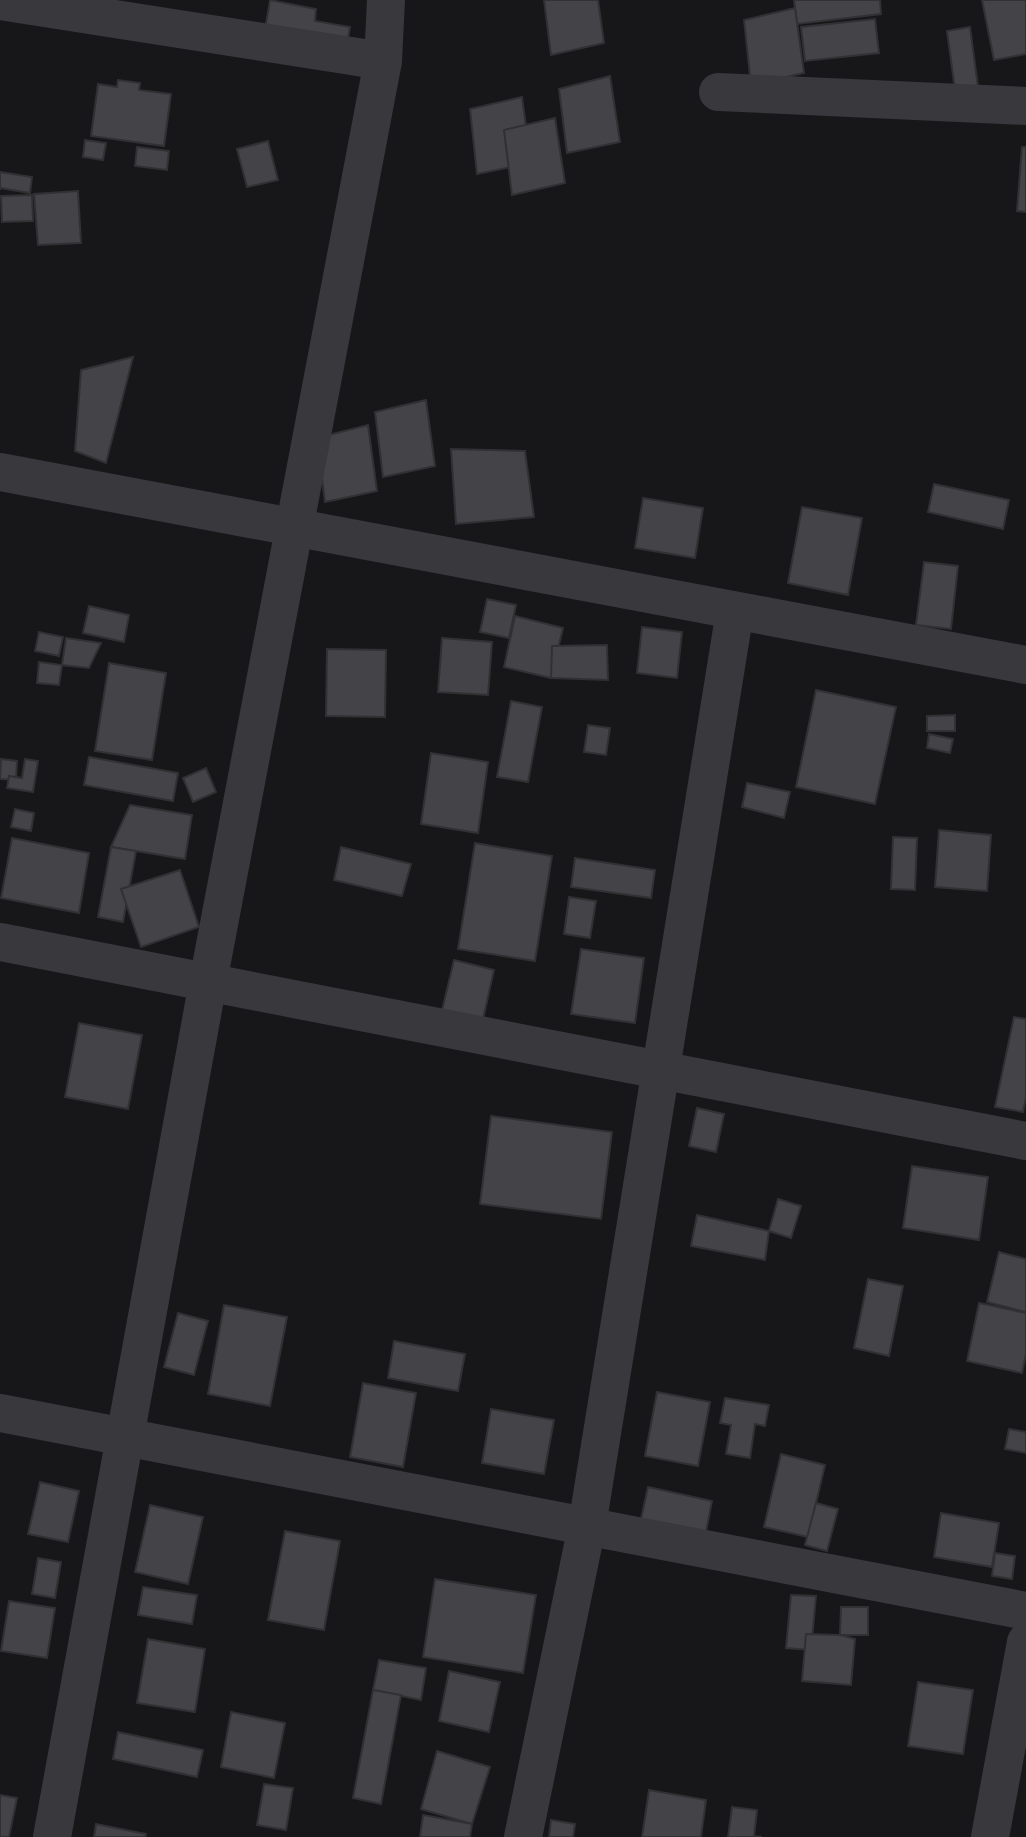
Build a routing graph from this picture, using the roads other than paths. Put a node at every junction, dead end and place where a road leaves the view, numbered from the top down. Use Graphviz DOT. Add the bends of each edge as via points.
graph roads {
  1 [pos="386,0"];
  2 [pos="0,1"];
  3 [pos="383,61"];
  4 [pos="718,92"];
  5 [pos="1026,106"];
  6 [pos="0,472"];
  7 [pos="296,528"];
  8 [pos="735,611"];
  9 [pos="1026,665"];
  10 [pos="0,942"];
  11 [pos="208,982"];
  12 [pos="662,1070"];
  13 [pos="1026,1141"];
  14 [pos="0,1413"];
  15 [pos="126,1437"];
  16 [pos="587,1526"];
  17 [pos="1026,1611"];
  18 [pos="1026,1642"];
  19 [pos="52,1837"];
  20 [pos="523,1837"];
  21 [pos="990,1837"];
  1 -- 3 [label="street"];
  2 -- 3 [label="street"];
  3 -- 7 [label="street"];
  4 -- 5 [label="street"];
  6 -- 7 [label="street"];
  7 -- 8 [label="street"];
  7 -- 11 [label="street"];
  8 -- 9 [label="street"];
  8 -- 12 [label="street"];
  10 -- 11 [label="street"];
  11 -- 12 [label="street"];
  11 -- 15 [label="street"];
  12 -- 13 [label="street"];
  12 -- 16 [label="street"];
  14 -- 15 [label="street"];
  15 -- 16 [label="street"];
  15 -- 19 [label="street"];
  16 -- 17 [label="street"];
  16 -- 20 [label="street"];
  18 -- 21 [label="street"];
}
